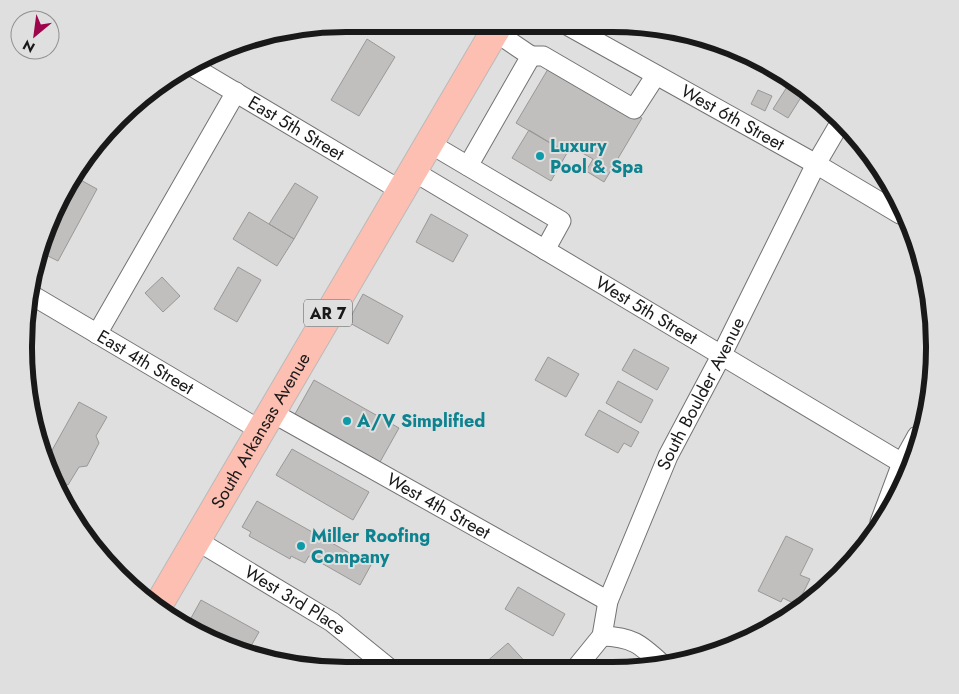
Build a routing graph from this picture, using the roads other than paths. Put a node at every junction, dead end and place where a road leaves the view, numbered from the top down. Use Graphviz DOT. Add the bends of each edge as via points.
graph roads {
  1 [pos="494,32"];
  2 [pos="501,32"];
  3 [pos="579,32"];
  4 [pos="531,56"];
  5 [pos="199,70"];
  6 [pos="656,75"];
  7 [pos="236,92"];
  8 [pos="837,128"];
  9 [pos="429,143"];
  10 [pos="816,164"];
  11 [pos="468,166"];
  12 [pos="406,180"];
  13 [pos="896,211"];
  14 [pos="545,250"];
  15 [pos="37,298"];
  16 [pos="97,334"];
  17 [pos="721,356"];
  18 [pos="265,421"];
  19 [pos="904,464"];
  20 [pos="196,540"];
  21 [pos="161,600"];
  22 [pos="608,601"];
  23 [pos="602,636"];
  24 [pos="656,658"];
  25 [pos="381,662"];
  26 [pos="581,662"];
  1 -- 9 [label="highway, South Arkansas Avenue / AR 7"];
  2 -- 4 [label="street"];
  3 -- 6 [label="street, West 6th Street"];
  4 -- 6 [label="street" via="543,56 634,109"];
  4 -- 11 [label="street"];
  5 -- 7 [label="street, East 5th Street"];
  6 -- 10 [label="street, West 6th Street"];
  7 -- 12 [label="street, East 5th Street"];
  7 -- 16 [label="street"];
  8 -- 10 [label="street, South Boulder Avenue"];
  9 -- 11 [label="street"];
  9 -- 12 [label="highway, South Arkansas Avenue / AR 7"];
  10 -- 13 [label="street, West 6th Street"];
  10 -- 17 [label="street, South Boulder Avenue"];
  11 -- 14 [label="street" via="561,221"];
  12 -- 14 [label="street, West 5th Street"];
  12 -- 18 [label="highway, South Arkansas Avenue / AR 7"];
  14 -- 17 [label="street, West 5th Street"];
  15 -- 16 [label="street, East 4th Street"];
  16 -- 18 [label="street, East 4th Street"];
  17 -- 19 [label="street, West 5th Street"];
  17 -- 22 [label="street, South Boulder Avenue" via="668,456"];
  18 -- 20 [label="highway, South Arkansas Avenue / AR 7"];
  18 -- 22 [label="street, West 4th Street"];
  20 -- 21 [label="highway, South Arkansas Avenue / AR 7"];
  20 -- 25 [label="street, West 3rd Place" via="332,622"];
  22 -- 23 [label="street, South Boulder Avenue"];
  23 -- 24 [label="street" via="624,636"];
  23 -- 26 [label="street, South Boulder Avenue"];
}
